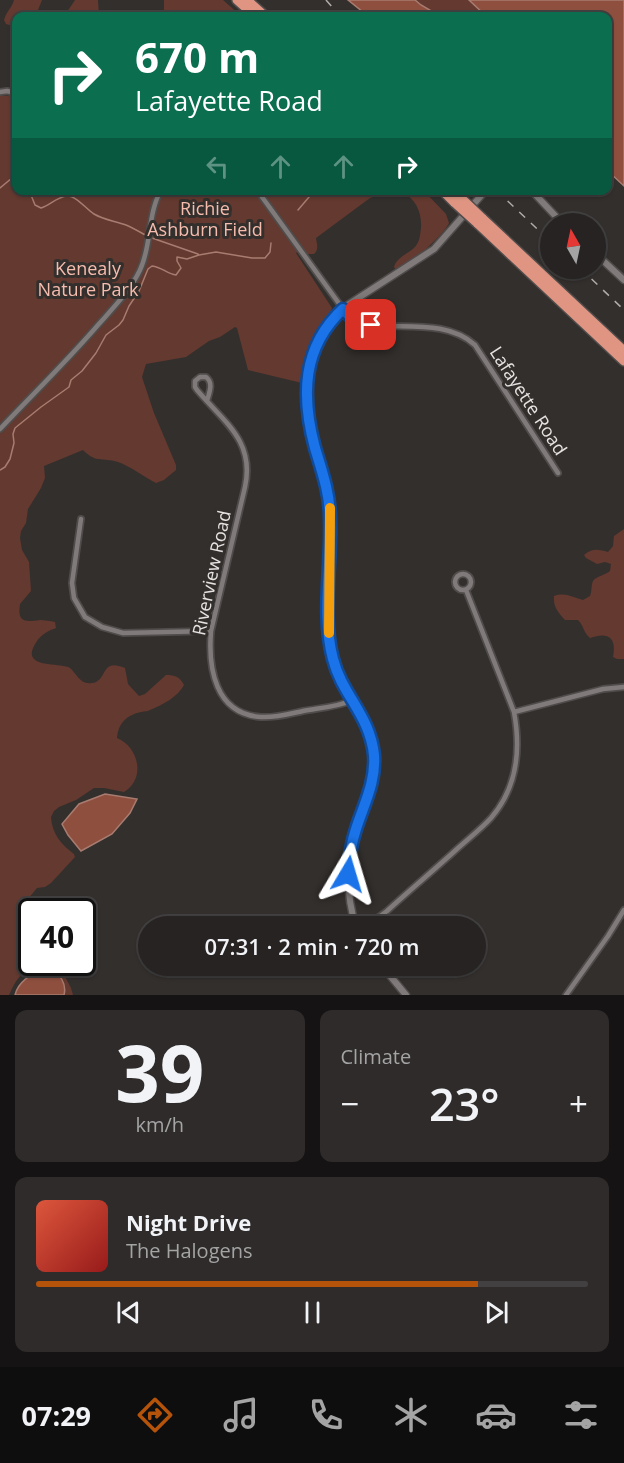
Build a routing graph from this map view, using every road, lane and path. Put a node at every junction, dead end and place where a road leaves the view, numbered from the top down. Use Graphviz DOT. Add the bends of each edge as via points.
graph roads {
  1 [pos="237,0"];
  2 [pos="247,0"];
  3 [pos="250,12"];
  4 [pos="260,12"];
  5 [pos="159,195"];
  6 [pos="262,195"];
  7 [pos="482,195"];
  8 [pos="536,195"];
  9 [pos="456,197"];
  10 [pos="553,213"];
  11 [pos="480,220"];
  12 [pos="606,263"];
  13 [pos="624,280"];
  14 [pos="343,309"];
  15 [pos="624,351"];
  16 [pos="624,361"];
  17 [pos="207,401"];
  18 [pos="0,429"];
  19 [pos="558,473"];
  20 [pos="81,519"];
  21 [pos="466,590"];
  22 [pos="211,631"];
  23 [pos="624,687"];
  24 [pos="353,700"];
  25 [pos="514,712"];
  26 [pos="624,910"];
  27 [pos="354,916"];
  28 [pos="380,916"];
  29 [pos="390,976"];
  30 [pos="406,995"];
  31 [pos="566,995"];
  1 -- 3 [label="highway"];
  2 -- 4 [label="highway"];
  5 -- 18 [label="street" via="142,265 125,295"];
  6 -- 14 [label="street, Lafayette Road"];
  7 -- 14 [label="street" via="434,249"];
  8 -- 10 [label="street"];
  9 -- 11 [label="highway, bridge"];
  11 -- 15 [label="highway"];
  11 -- 16 [label="highway"];
  12 -- 13 [label="street"];
  14 -- 19 [label="street, Lafayette Road" via="364,324 445,330 471,341"];
  14 -- 24 [label="street" via="326,326 316,344 307,393 311,429 330,509 331,647 336,668"];
  17 -- 17 [label="street, Riverview Road" via="210,381 200,377 195,387"];
  17 -- 22 [label="street, Riverview Road" via="240,441 248,466"];
  20 -- 22 [label="street" via="72,583 74,598 85,617 123,633"];
  21 -- 25 [label="street"];
  22 -- 24 [label="street, Riverview Road" via="216,685 230,705 243,713 266,717"];
  23 -- 25 [label="street"];
  24 -- 27 [label="street" via="368,728 374,768 350,857 349,893"];
  25 -- 28 [label="street" via="517,759 498,809"];
  26 -- 31 [label="street"];
  29 -- 30 [label="street"];
}
